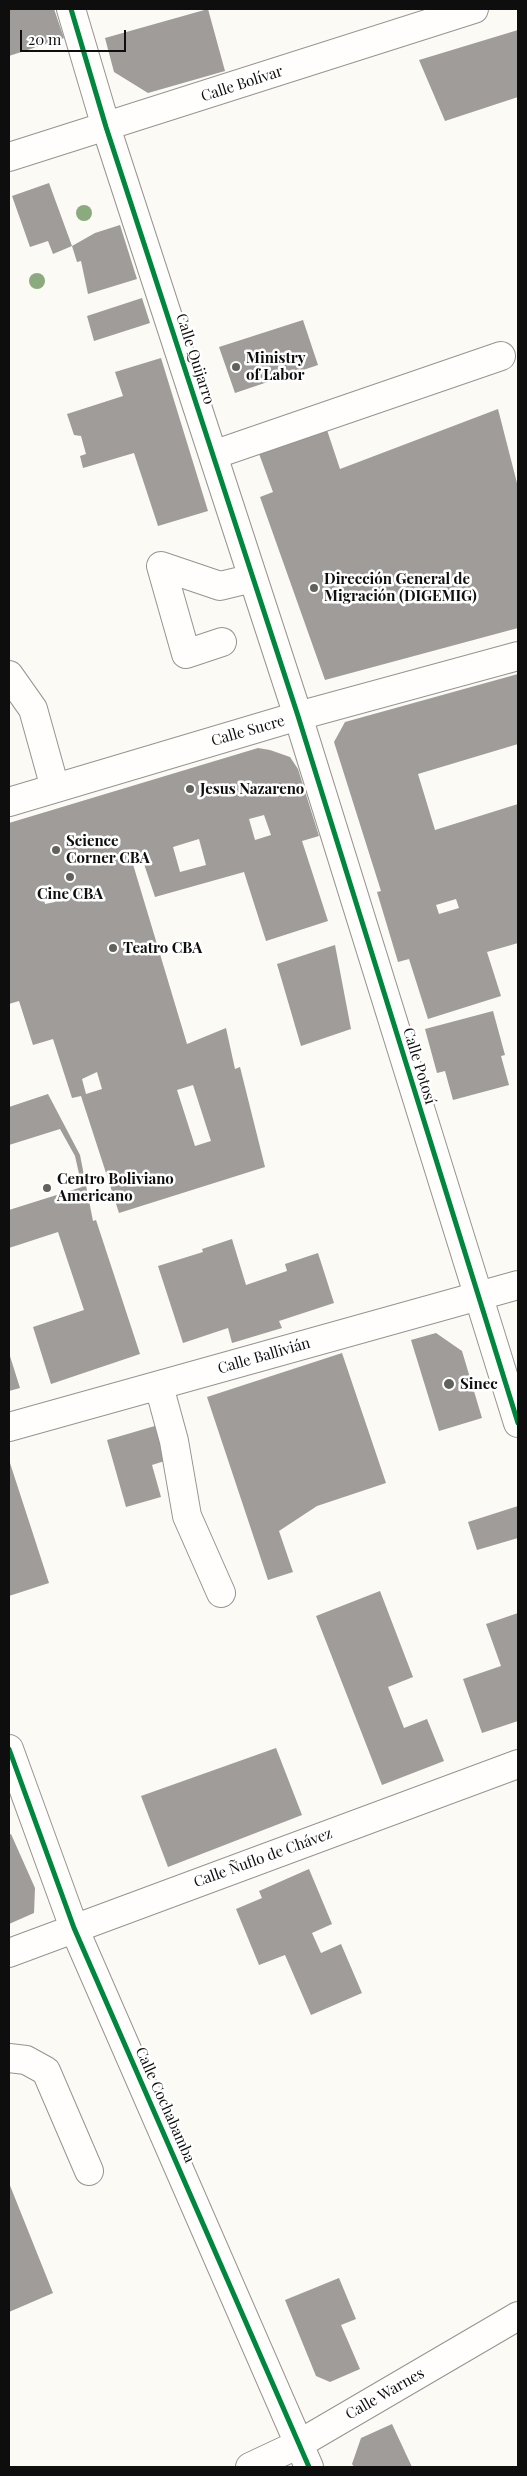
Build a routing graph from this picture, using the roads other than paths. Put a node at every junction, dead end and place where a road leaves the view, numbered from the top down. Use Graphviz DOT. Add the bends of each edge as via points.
graph roads {
  1 [pos="71,9"];
  2 [pos="474,9"];
  3 [pos="106,127"];
  4 [pos="9,157"];
  5 [pos="501,356"];
  6 [pos="213,455"];
  7 [pos="253,578"];
  8 [pos="222,642"];
  9 [pos="518,656"];
  10 [pos="9,675"];
  11 [pos="298,716"];
  12 [pos="54,788"];
  13 [pos="9,802"];
  14 [pos="518,1284"];
  15 [pos="477,1296"];
  16 [pos="159,1386"];
  17 [pos="518,1423"];
  18 [pos="9,1427"];
  19 [pos="221,1593"];
  20 [pos="9,1749"];
  21 [pos="518,1764"];
  22 [pos="74,1928"];
  23 [pos="9,1953"];
  24 [pos="9,2058"];
  25 [pos="89,2171"];
  26 [pos="518,2316"];
  27 [pos="304,2456"];
  28 [pos="250,2467"];
  1 -- 3 [label="street, Calle Quijarro"];
  2 -- 3 [label="street, Calle Bolívar"];
  3 -- 4 [label="street, Calle Bolívar"];
  3 -- 6 [label="street, Calle Quijarro"];
  5 -- 6 [label="street"];
  6 -- 7 [label="street, Calle Quijarro"];
  7 -- 8 [label="street" via="220,586 161,566 186,654"];
  7 -- 11 [label="street, Calle Quijarro"];
  9 -- 11 [label="street, Calle Sucre"];
  10 -- 12 [label="street" via="33,708"];
  11 -- 12 [label="street, Calle Sucre"];
  11 -- 15 [label="street, Calle Potosí"];
  12 -- 13 [label="street, Calle Sucre"];
  14 -- 15 [label="street, Calle Ballivián"];
  15 -- 16 [label="street, Calle Ballivián"];
  15 -- 17 [label="street, Calle Potosí"];
  16 -- 18 [label="street, Calle Ballivián"];
  16 -- 19 [label="street" via="174,1442 187,1516"];
  20 -- 22 [label="street, Calle Cochabamba"];
  21 -- 22 [label="street, Calle Ñuflo de Chávez"];
  22 -- 23 [label="street, Calle Ñuflo de Chávez"];
  22 -- 27 [label="street, Calle Cochabamba"];
  24 -- 25 [label="street" via="26,2060 46,2072"];
  26 -- 27 [label="street, Calle Warnes"];
  27 -- 28 [label="street, Calle Warnes"];
}
